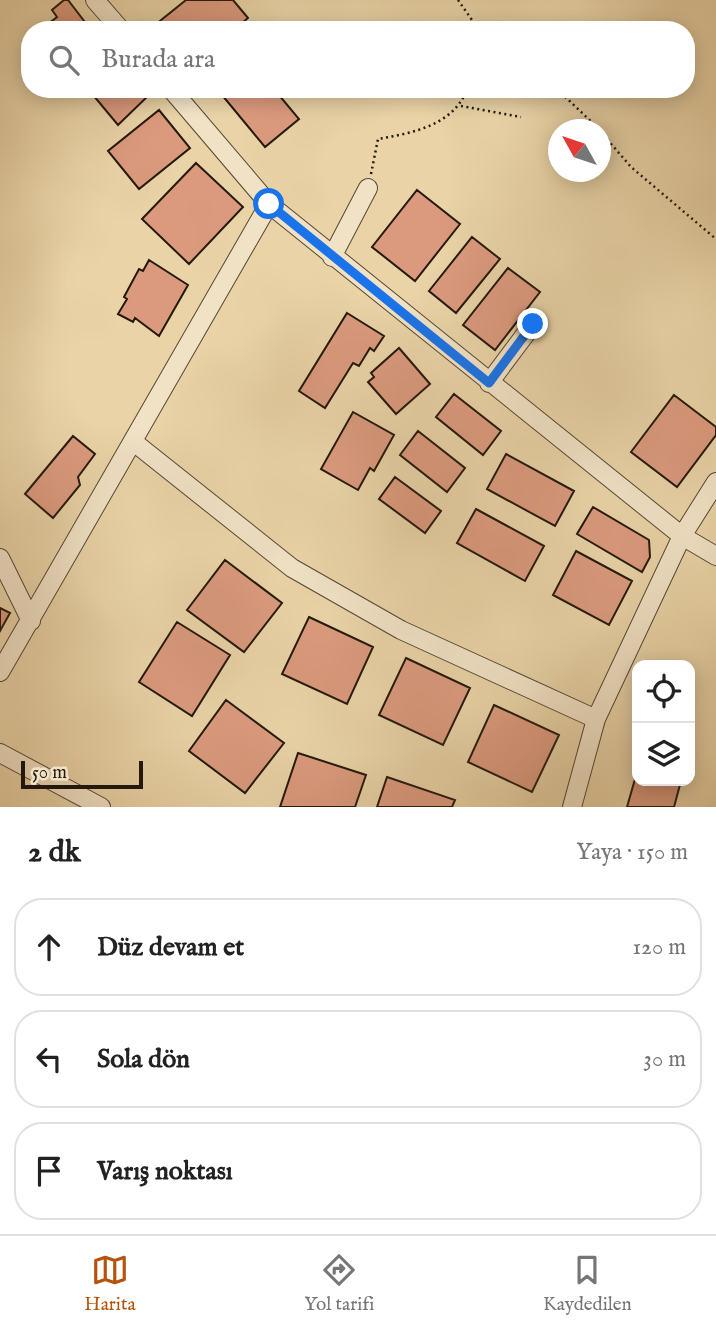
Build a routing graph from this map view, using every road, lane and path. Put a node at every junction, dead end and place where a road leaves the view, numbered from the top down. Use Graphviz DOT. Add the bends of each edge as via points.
graph roads {
  1 [pos="95,0"];
  2 [pos="458,0"];
  3 [pos="113,21"];
  4 [pos="473,21"];
  5 [pos="179,98"];
  6 [pos="464,98"];
  7 [pos="566,98"];
  8 [pos="461,106"];
  9 [pos="521,117"];
  10 [pos="588,119"];
  11 [pos="611,143"];
  12 [pos="368,188"];
  13 [pos="269,204"];
  14 [pos="716,239"];
  15 [pos="332,257"];
  16 [pos="533,324"];
  17 [pos="489,383"];
  18 [pos="135,443"];
  19 [pos="716,482"];
  20 [pos="682,536"];
  21 [pos="716,556"];
  22 [pos="0,558"];
  23 [pos="31,621"];
  24 [pos="0,673"];
  25 [pos="596,719"];
  26 [pos="0,753"];
  27 [pos="101,807"];
  28 [pos="572,807"];
  1 -- 3 [label="street"];
  2 -- 4 [label="path"];
  5 -- 13 [label="street"];
  6 -- 8 [label="path"];
  7 -- 10 [label="path"];
  8 -- 9 [label="path"];
  8 -- 12 [label="path" via="433,124 378,139"];
  11 -- 14 [label="path" via="631,167"];
  12 -- 15 [label="street"];
  13 -- 15 [label="street"];
  13 -- 18 [label="street"];
  15 -- 17 [label="street"];
  16 -- 17 [label="street"];
  17 -- 20 [label="street"];
  18 -- 23 [label="street"];
  18 -- 25 [label="street" via="292,568 401,630"];
  19 -- 20 [label="street"];
  20 -- 21 [label="street"];
  20 -- 25 [label="street"];
  22 -- 23 [label="street"];
  23 -- 24 [label="street"];
  25 -- 28 [label="street"];
  26 -- 27 [label="street"];
}
